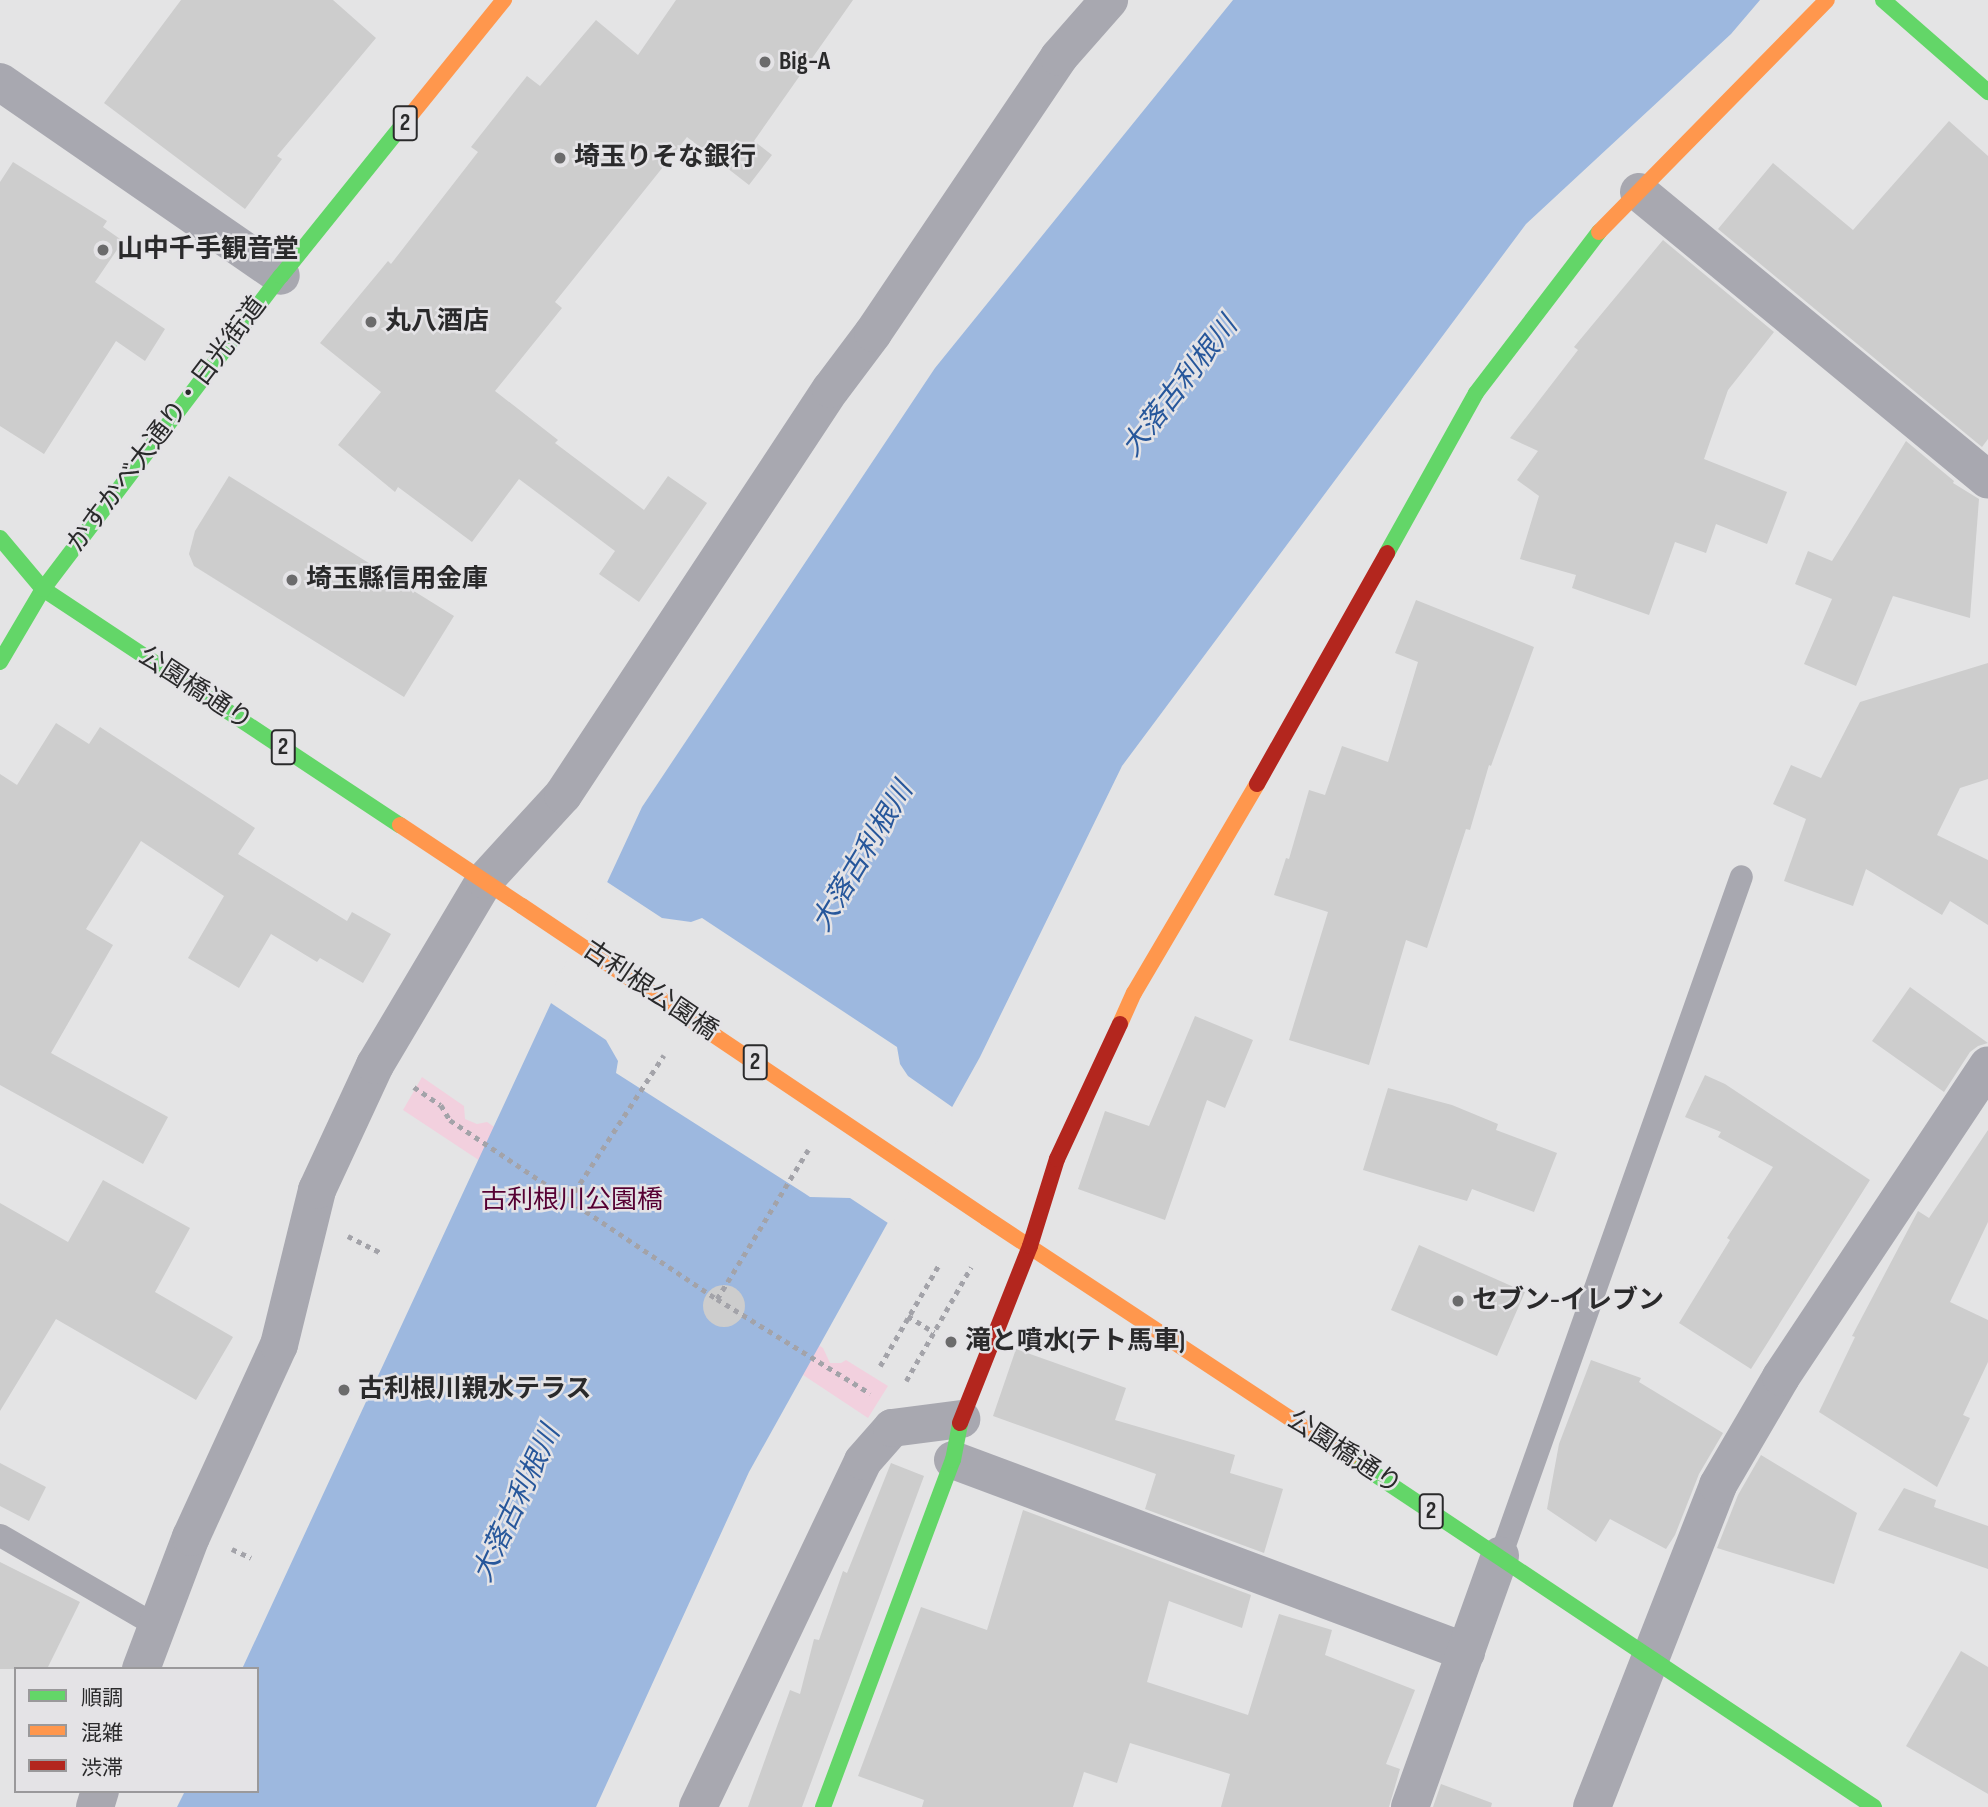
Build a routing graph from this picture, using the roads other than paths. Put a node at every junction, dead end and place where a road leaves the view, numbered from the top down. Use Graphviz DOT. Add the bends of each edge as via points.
graph roads {
  1 [pos="504,0"];
  2 [pos="1109,0"];
  3 [pos="1827,0"];
  4 [pos="1883,0"];
  5 [pos="0,82"];
  6 [pos="1988,92"];
  7 [pos="1639,192"];
  8 [pos="281,276"];
  9 [pos="1988,480"];
  10 [pos="0,538"];
  11 [pos="11,579"];
  12 [pos="43,589"];
  13 [pos="0,662"];
  14 [pos="1741,876"];
  15 [pos="485,880"];
  16 [pos="522,906"];
  17 [pos="1988,1065"];
  18 [pos="986,1218"];
  19 [pos="1030,1246"];
  20 [pos="961,1419"];
  21 [pos="953,1460"];
  22 [pos="0,1535"];
  23 [pos="1500,1556"];
  24 [pos="155,1625"];
  25 [pos="1466,1651"];
  26 [pos="1651,1656"];
  27 [pos="142,1667"];
  28 [pos="698,1807"];
  29 [pos="823,1807"];
  30 [pos="1410,1807"];
  31 [pos="1592,1807"];
  32 [pos="1874,1807"];
  1 -- 8 [label="main road, かすかべ大通り・日光街道 / 2"];
  2 -- 15 [label="street" via="1059,57 831,389 563,795"];
  3 -- 7 [label="main road"];
  4 -- 6 [label="main road"];
  5 -- 8 [label="street"];
  7 -- 9 [label="street"];
  7 -- 19 [label="main road" via="1587,244 1476,393 1286,736 1134,992 1057,1159"];
  8 -- 12 [label="main road, かすかべ大通り・日光街道 / 2"];
  10 -- 12 [label="main road, 公園橋通り"];
  11 -- 12 [label="main road, 公園橋通り"];
  12 -- 13 [label="main road, かすかべ大通り・日光街道 / 2"];
  12 -- 15 [label="main road, 公園橋通り / 2"];
  14 -- 23 [label="lane"];
  15 -- 16 [label="main road, 公園橋通り / 2"];
  15 -- 24 [label="street" via="375,1065 317,1190 279,1345"];
  16 -- 18 [label="main road, 古利根公園橋 / 2, bridge"];
  17 -- 26 [label="street" via="1781,1377 1718,1485"];
  18 -- 19 [label="main road, 公園橋通り / 2"];
  19 -- 20 [label="main road"];
  19 -- 23 [label="main road, 公園橋通り / 2"];
  20 -- 21 [label="main road"];
  20 -- 28 [label="street" via="892,1428 863,1461"];
  21 -- 25 [label="street"];
  21 -- 29 [label="main road"];
  22 -- 24 [label="lane"];
  23 -- 25 [label="street"];
  23 -- 26 [label="main road, 公園橋通り / 2"];
  24 -- 27 [label="street"];
  25 -- 30 [label="street"];
  26 -- 31 [label="street"];
  26 -- 32 [label="main road, 公園橋通り / 2"];
}
